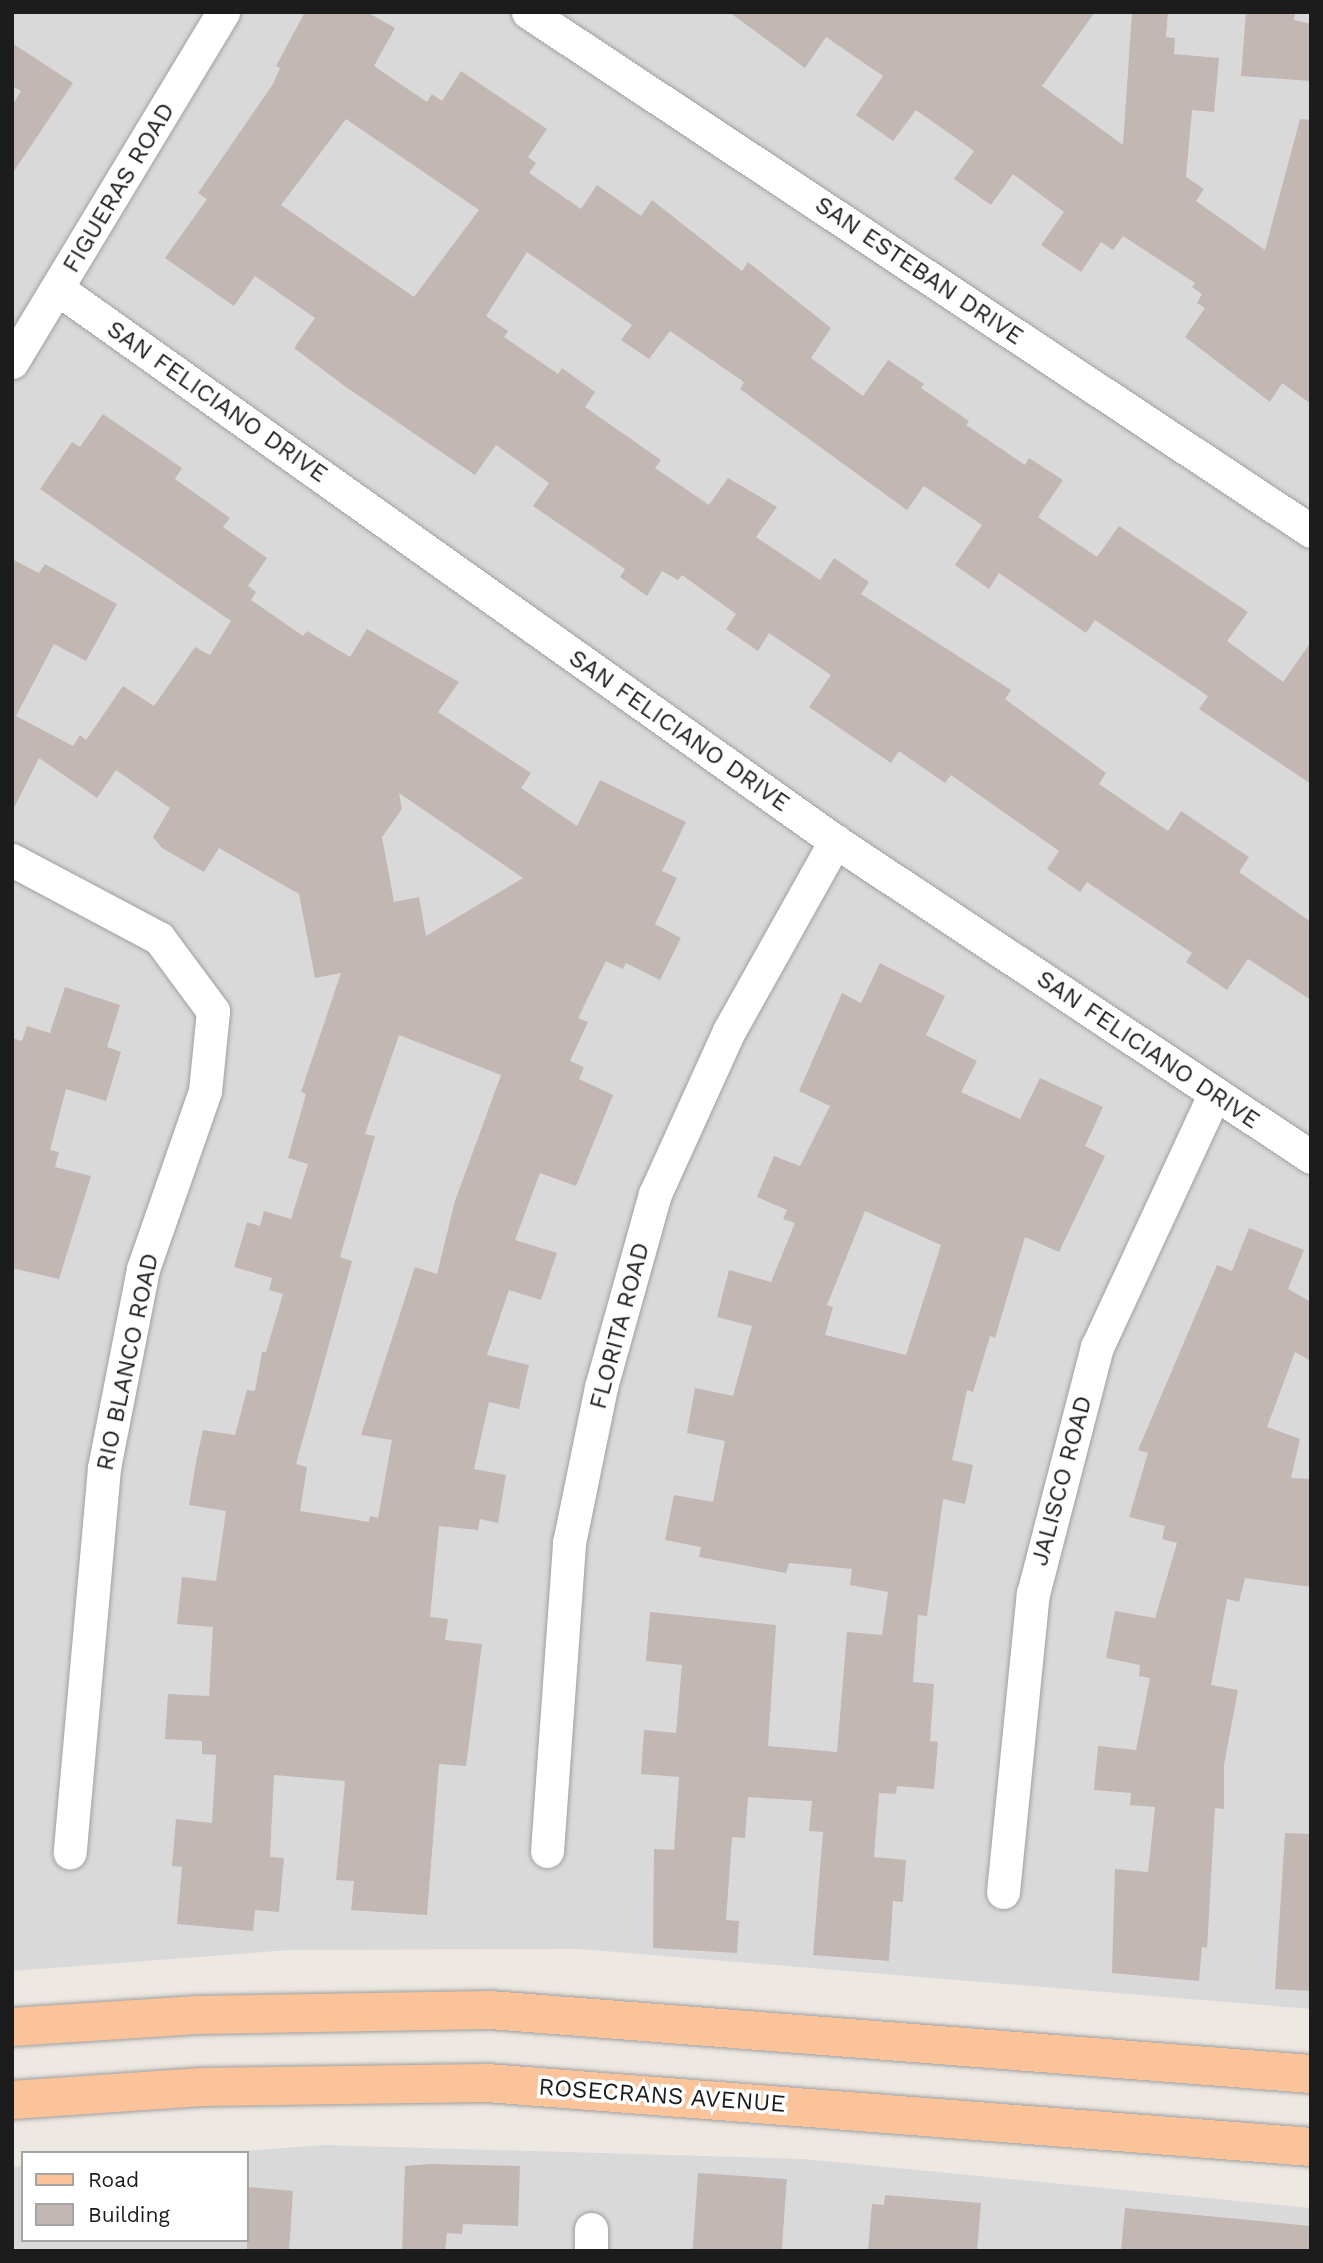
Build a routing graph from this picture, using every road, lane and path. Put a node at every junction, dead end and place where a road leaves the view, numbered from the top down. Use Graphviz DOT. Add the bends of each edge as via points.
graph roads {
  1 [pos="223,12"];
  2 [pos="528,12"];
  3 [pos="58,289"];
  4 [pos="12,362"];
  5 [pos="1311,531"];
  6 [pos="835,841"];
  7 [pos="12,860"];
  8 [pos="1214,1095"];
  9 [pos="1311,1157"];
  10 [pos="547,1851"];
  11 [pos="70,1852"];
  12 [pos="1003,1892"];
  13 [pos="12,2027"];
  14 [pos="1311,2074"];
  15 [pos="12,2100"];
  16 [pos="1311,2147"];
  1 -- 3 [label="street, FIGUERAS ROAD"];
  2 -- 5 [label="street, SAN ESTEBAN DRIVE"];
  3 -- 4 [label="street, FIGUERAS ROAD"];
  3 -- 6 [label="street, SAN FELICIANO DRIVE"];
  6 -- 8 [label="street, SAN FELICIANO DRIVE"];
  6 -- 10 [label="street, FLORITA ROAD" via="729,1031 652,1207 601,1387 569,1543"];
  7 -- 11 [label="street, RIO BLANCO ROAD" via="159,938 213,1011 205,1091 143,1269 104,1468"];
  8 -- 9 [label="street, SAN FELICIANO DRIVE"];
  8 -- 12 [label="street, JALISCO ROAD" via="1094,1360 1033,1594"];
  13 -- 14 [label="main road" via="198,2015 490,2010"];
  15 -- 16 [label="main road, ROSECRANS AVENUE" via="203,2087 487,2083"];
}
